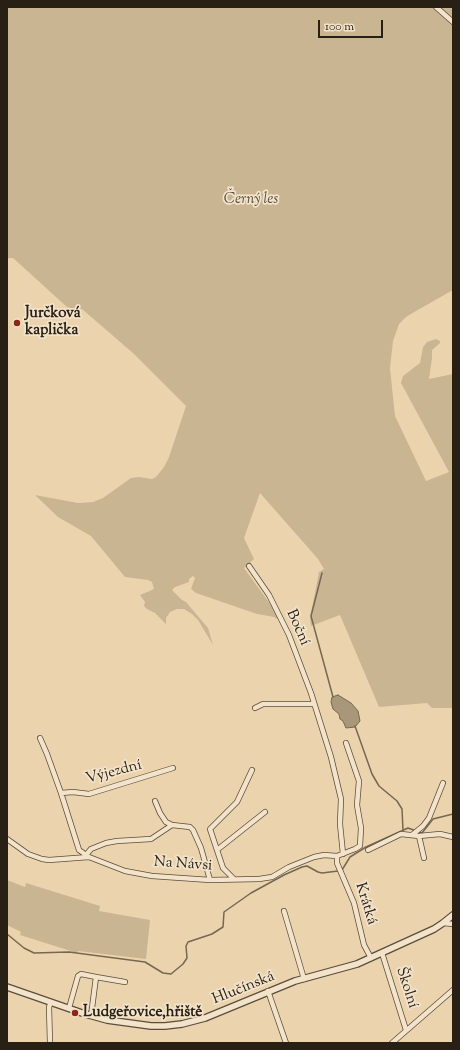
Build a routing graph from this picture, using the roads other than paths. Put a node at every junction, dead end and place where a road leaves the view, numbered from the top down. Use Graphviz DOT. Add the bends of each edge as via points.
graph roads {
  1 [pos="436,7"];
  2 [pos="453,22"];
  3 [pos="249,566"];
  4 [pos="262,698"];
  5 [pos="263,704"];
  6 [pos="314,704"];
  7 [pos="255,708"];
  8 [pos="40,738"];
  9 [pos="346,743"];
  10 [pos="173,768"];
  11 [pos="252,770"];
  12 [pos="443,782"];
  13 [pos="61,793"];
  14 [pos="155,801"];
  15 [pos="265,812"];
  16 [pos="172,825"];
  17 [pos="415,832"];
  18 [pos="419,836"];
  19 [pos="453,837"];
  20 [pos="7,839"];
  21 [pos="216,850"];
  22 [pos="368,850"];
  23 [pos="342,854"];
  24 [pos="87,856"];
  25 [pos="337,856"];
  26 [pos="424,858"];
  27 [pos="234,879"];
  28 [pos="210,880"];
  29 [pos="284,911"];
  30 [pos="453,915"];
  31 [pos="443,923"];
  32 [pos="453,924"];
  33 [pos="382,953"];
  34 [pos="371,958"];
  35 [pos="96,977"];
  36 [pos="304,979"];
  37 [pos="125,982"];
  38 [pos="7,987"];
  39 [pos="453,990"];
  40 [pos="268,992"];
  41 [pos="51,1002"];
  42 [pos="69,1008"];
  43 [pos="91,1016"];
  44 [pos="406,1030"];
  45 [pos="50,1043"];
  46 [pos="286,1043"];
  47 [pos="392,1043"];
  1 -- 2 [label="street"];
  3 -- 6 [label="street, Boční" via="269,595 289,636"];
  4 -- 5 [label="street"];
  5 -- 6 [label="street"];
  5 -- 7 [label="street"];
  6 -- 23 [label="street, Boční" via="341,799"];
  8 -- 13 [label="street"];
  9 -- 23 [label="street, Na Návsi" via="359,781 357,805 361,828 360,846"];
  10 -- 13 [label="street, Výjezdní" via="89,794"];
  11 -- 21 [label="street" via="237,802 210,829"];
  12 -- 17 [label="street" via="429,818"];
  13 -- 24 [label="street" via="79,850"];
  14 -- 16 [label="street" via="162,818"];
  15 -- 21 [label="street"];
  16 -- 24 [label="street" via="151,839 117,840 91,849"];
  16 -- 28 [label="street" via="190,827 193,830"];
  17 -- 18 [label="street"];
  17 -- 22 [label="street" via="402,834"];
  18 -- 19 [label="street" via="440,834"];
  18 -- 26 [label="street"];
  20 -- 24 [label="street, Na Návsi" via="28,854 42,859"];
  21 -- 27 [label="street" via="223,868"];
  23 -- 25 [label="street, Na Návsi"];
  24 -- 28 [label="street, Na Návsi" via="118,868 152,876"];
  25 -- 27 [label="street, Na Návsi" via="314,857 272,877"];
  25 -- 34 [label="street, Krátká" via="337,864 354,903 364,944"];
  27 -- 28 [label="street, Na Návsi"];
  29 -- 36 [label="street"];
  30 -- 31 [label="street, Hlučínská"];
  31 -- 32 [label="street"];
  31 -- 33 [label="street, Hlučínská"];
  33 -- 34 [label="street, Hlučínská"];
  33 -- 44 [label="street, Školní"];
  34 -- 36 [label="street, Hlučínská"];
  35 -- 37 [label="street"];
  35 -- 42 [label="street" via="79,975"];
  35 -- 43 [label="street"];
  36 -- 40 [label="street, Hlučínská"];
  38 -- 41 [label="street, Hlučínská"];
  39 -- 44 [label="street"];
  40 -- 43 [label="street, Hlučínská" via="205,1018 172,1026 137,1024"];
  40 -- 46 [label="street"];
  41 -- 42 [label="street, Hlučínská"];
  41 -- 45 [label="street"];
  42 -- 43 [label="street, Hlučínská"];
  44 -- 47 [label="street"];
}
